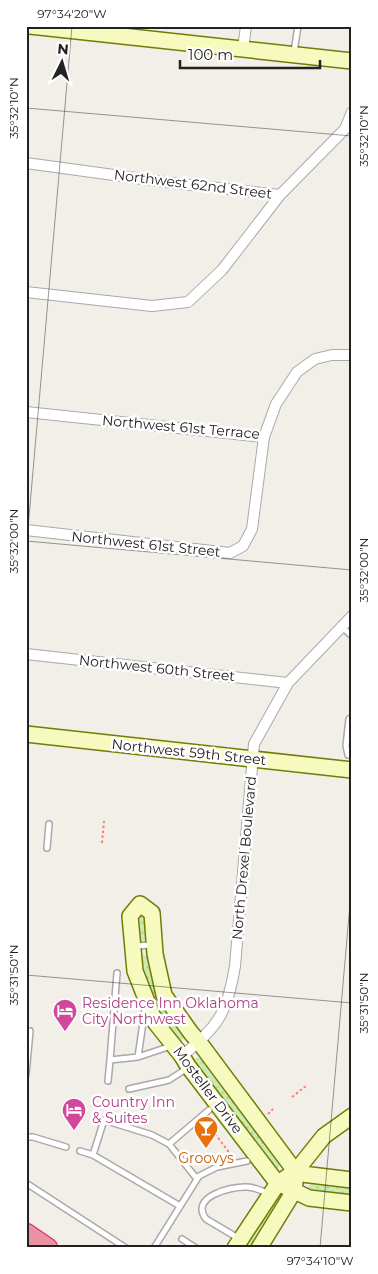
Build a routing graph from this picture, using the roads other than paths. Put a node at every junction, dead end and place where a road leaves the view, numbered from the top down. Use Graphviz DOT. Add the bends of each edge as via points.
graph roads {
  1 [pos="30,26"];
  2 [pos="246,26"];
  3 [pos="298,26"];
  4 [pos="50,27"];
  5 [pos="243,49"];
  6 [pos="294,55"];
  7 [pos="352,61"];
  8 [pos="352,112"];
  9 [pos="348,130"];
  10 [pos="26,163"];
  11 [pos="280,195"];
  12 [pos="26,292"];
  13 [pos="352,355"];
  14 [pos="26,412"];
  15 [pos="264,437"];
  16 [pos="26,530"];
  17 [pos="352,616"];
  18 [pos="342,627"];
  19 [pos="352,636"];
  20 [pos="26,654"];
  21 [pos="288,683"];
  22 [pos="352,717"];
  23 [pos="26,734"];
  24 [pos="350,754"];
  25 [pos="252,758"];
  26 [pos="348,770"];
  27 [pos="49,824"];
  28 [pos="47,848"];
  29 [pos="154,945"];
  30 [pos="133,946"];
  31 [pos="117,973"];
  32 [pos="164,995"];
  33 [pos="146,1000"];
  34 [pos="30,1031"];
  35 [pos="199,1042"];
  36 [pos="182,1056"];
  37 [pos="138,1057"];
  38 [pos="110,1060"];
  39 [pos="26,1074"];
  40 [pos="108,1081"];
  41 [pos="129,1089"];
  42 [pos="208,1110"];
  43 [pos="352,1116"];
  44 [pos="26,1137"];
  45 [pos="169,1144"];
  46 [pos="66,1147"];
  47 [pos="80,1151"];
  48 [pos="93,1155"];
  49 [pos="247,1161"];
  50 [pos="299,1172"];
  51 [pos="197,1179"];
  52 [pos="352,1180"];
  53 [pos="26,1183"];
  54 [pos="274,1189"];
  55 [pos="294,1191"];
  56 [pos="352,1203"];
  57 [pos="180,1206"];
  58 [pos="26,1234"];
  59 [pos="182,1239"];
  60 [pos="237,1244"];
  61 [pos="48,1248"];
  62 [pos="126,1248"];
  63 [pos="154,1248"];
  64 [pos="196,1248"];
  65 [pos="259,1248"];
  1 -- 4 [label="street"];
  2 -- 5 [label="street"];
  3 -- 6 [label="lane"];
  4 -- 5 [label="street"];
  5 -- 6 [label="street"];
  6 -- 7 [label="street"];
  8 -- 9 [label="street, Northwest 62nd Street"];
  9 -- 11 [label="street, Northwest 62nd Street"];
  10 -- 11 [label="street, Northwest 62nd Street"];
  11 -- 12 [label="street" via="222,270 188,302 152,306"];
  13 -- 15 [label="street, Northwest 61st Terrace" via="315,359 297,372 276,404"];
  14 -- 15 [label="street, Northwest 61st Terrace"];
  15 -- 16 [label="street, Northwest 61st Street" via="252,529 243,546 230,553"];
  17 -- 18 [label="street, North Drexel Boulevard"];
  18 -- 19 [label="lane"];
  18 -- 21 [label="street, North Drexel Boulevard"];
  20 -- 21 [label="street, Northwest 60th Street"];
  21 -- 25 [label="street, North Drexel Boulevard" via="254,744"];
  22 -- 24 [label="lane" via="349,718 346,746"];
  23 -- 25 [label="street, Northwest 59th Street"];
  24 -- 26 [label="lane" via="346,758"];
  25 -- 26 [label="street, Northwest 59th Street"];
  25 -- 35 [label="street, North Drexel Boulevard" via="230,995 219,1020"];
  27 -- 28 [label="lane"];
  29 -- 30 [label="lane"];
  29 -- 30 [label="street, Mosteller Drive" via="152,913 140,904 130,916"];
  29 -- 32 [label="street, Mosteller Drive"];
  30 -- 33 [label="street, Mosteller Drive" via="135,971"];
  31 -- 38 [label="lane"];
  32 -- 33 [label="lane"];
  32 -- 35 [label="street, Mosteller Drive"];
  33 -- 36 [label="street, Mosteller Drive" via="156,1022"];
  33 -- 37 [label="lane"];
  34 -- 39 [label="lane"];
  35 -- 36 [label="street, North Drexel Boulevard"];
  35 -- 50 [label="street, Mosteller Drive"];
  36 -- 37 [label="lane"];
  36 -- 41 [label="lane" via="169,1080"];
  36 -- 54 [label="street, Mosteller Drive"];
  37 -- 38 [label="lane"];
  38 -- 40 [label="lane"];
  42 -- 45 [label="lane"];
  43 -- 50 [label="street" via="324,1136"];
  44 -- 46 [label="lane"];
  45 -- 48 [label="lane" via="160,1138 104,1120"];
  45 -- 51 [label="lane"];
  47 -- 48 [label="lane"];
  48 -- 57 [label="lane"];
  49 -- 51 [label="lane" via="208,1170"];
  50 -- 52 [label="street"];
  50 -- 54 [label="street"];
  50 -- 55 [label="street"];
  51 -- 57 [label="lane"];
  53 -- 62 [label="lane"];
  54 -- 55 [label="street"];
  54 -- 60 [label="street"];
  54 -- 60 [label="lane" via="246,1187 213,1194 206,1201 203,1215"];
  55 -- 56 [label="street" via="309,1198"];
  55 -- 65 [label="street"];
  57 -- 63 [label="lane"];
  58 -- 61 [label="highway"];
  59 -- 64 [label="lane"];
}
